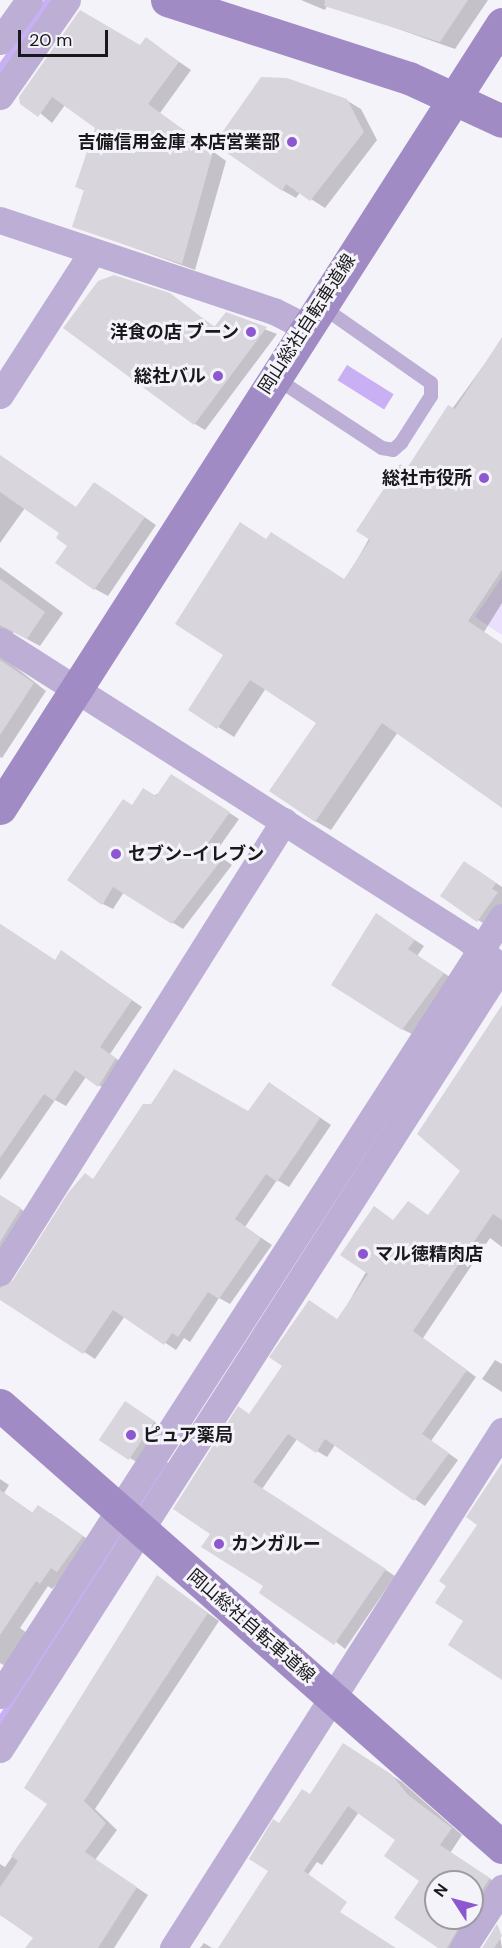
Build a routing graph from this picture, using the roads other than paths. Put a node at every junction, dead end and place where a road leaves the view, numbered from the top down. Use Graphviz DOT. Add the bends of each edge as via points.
graph roads {
  1 [pos="29,0"];
  2 [pos="67,0"];
  3 [pos="167,0"];
  4 [pos="502,24"];
  5 [pos="0,41"];
  6 [pos="0,96"];
  7 [pos="454,99"];
  8 [pos="502,121"];
  9 [pos="0,220"];
  10 [pos="92,252"];
  11 [pos="312,316"];
  12 [pos="273,376"];
  13 [pos="0,395"];
  14 [pos="0,641"];
  15 [pos="76,689"];
  16 [pos="0,808"];
  17 [pos="284,821"];
  18 [pos="502,917"];
  19 [pos="496,963"];
  20 [pos="0,1272"];
  21 [pos="0,1406"];
  22 [pos="502,1431"];
  23 [pos="130,1520"];
  24 [pos="0,1695"];
  25 [pos="334,1700"];
  26 [pos="0,1749"];
  27 [pos="502,1847"];
  28 [pos="502,1888"];
  29 [pos="173,1948"];
  30 [pos="464,1948"];
  1 -- 5 [label="street"];
  2 -- 6 [label="street"];
  3 -- 7 [label="main road" via="409,78"];
  4 -- 7 [label="main road, 岡山総社自転車道線"];
  7 -- 8 [label="main road"];
  7 -- 11 [label="main road, 岡山総社自転車道線"];
  9 -- 10 [label="street"];
  10 -- 11 [label="street" via="274,311"];
  10 -- 13 [label="street"];
  11 -- 12 [label="main road, 岡山総社自転車道線"];
  11 -- 12 [label="lane" via="429,380 432,392 399,446 386,450"];
  12 -- 15 [label="main road, 岡山総社自転車道線"];
  14 -- 15 [label="street"];
  15 -- 16 [label="main road, 岡山総社自転車道線"];
  15 -- 17 [label="street"];
  17 -- 19 [label="street"];
  17 -- 20 [label="street"];
  18 -- 19 [label="street"];
  19 -- 23 [label="street"];
  21 -- 23 [label="main road, 岡山総社自転車道線"];
  22 -- 25 [label="street"];
  23 -- 24 [label="street"];
  23 -- 25 [label="main road, 岡山総社自転車道線"];
  23 -- 26 [label="street"];
  25 -- 27 [label="main road, 岡山総社自転車道線"];
  25 -- 29 [label="street"];
  28 -- 30 [label="street"];
}
